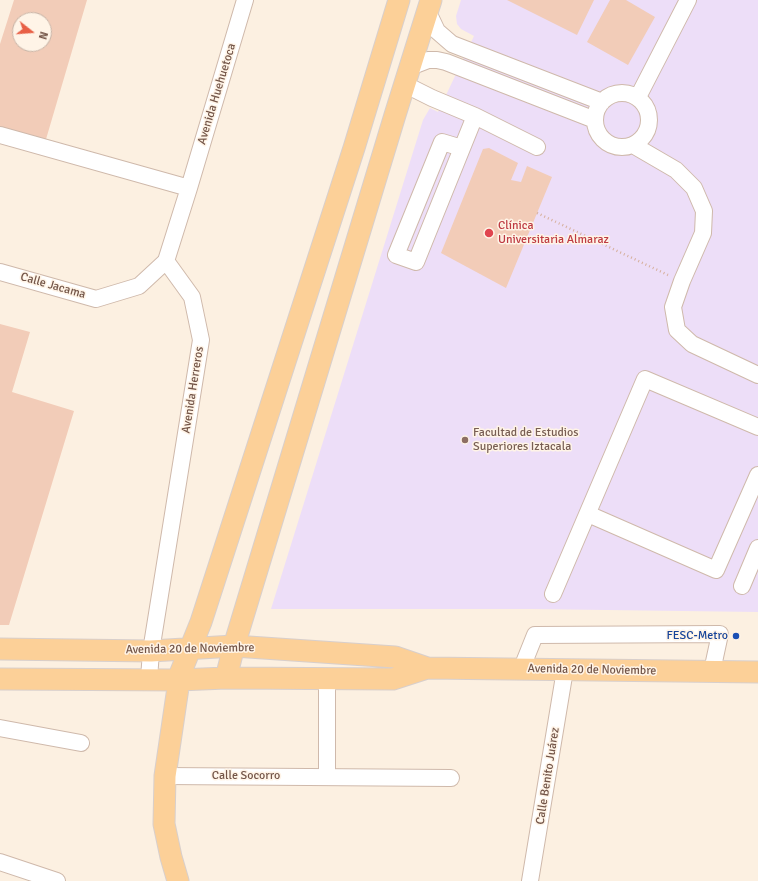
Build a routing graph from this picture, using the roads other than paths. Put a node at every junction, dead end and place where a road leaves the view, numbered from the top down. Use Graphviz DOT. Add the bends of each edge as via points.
graph roads {
  1 [pos="245,0"];
  2 [pos="399,0"];
  3 [pos="688,0"];
  4 [pos="429,6"];
  5 [pos="478,54"];
  6 [pos="472,72"];
  7 [pos="407,76"];
  8 [pos="638,97"];
  9 [pos="602,102"];
  10 [pos="367,106"];
  11 [pos="395,115"];
  12 [pos="475,116"];
  13 [pos="595,120"];
  14 [pos="0,135"];
  15 [pos="633,145"];
  16 [pos="537,147"];
  17 [pos="462,148"];
  18 [pos="189,188"];
  19 [pos="166,261"];
  20 [pos="0,272"];
  21 [pos="758,375"];
  22 [pos="758,427"];
  23 [pos="758,475"];
  24 [pos="588,514"];
  25 [pos="758,548"];
  26 [pos="742,586"];
  27 [pos="553,594"];
  28 [pos="234,646"];
  29 [pos="0,649"];
  30 [pos="189,649"];
  31 [pos="151,650"];
  32 [pos="426,668"];
  33 [pos="521,670"];
  34 [pos="565,670"];
  35 [pos="712,671"];
  36 [pos="758,672"];
  37 [pos="0,678"];
  38 [pos="226,678"];
  39 [pos="149,679"];
  40 [pos="326,679"];
  41 [pos="179,680"];
  42 [pos="0,728"];
  43 [pos="81,743"];
  44 [pos="165,776"];
  45 [pos="327,776"];
  46 [pos="451,778"];
  47 [pos="0,862"];
  48 [pos="57,881"];
  49 [pos="178,881"];
  50 [pos="530,881"];
  1 -- 18 [label="street, Avenida Huehuetoca"];
  2 -- 10 [label="main road"];
  3 -- 8 [label="street"];
  4 -- 5 [label="street" via="437,31 444,38 452,44"];
  4 -- 7 [label="main road"];
  5 -- 6 [label="street"];
  5 -- 9 [label="street"];
  6 -- 7 [label="street" via="446,62 428,60"];
  6 -- 13 [label="street"];
  7 -- 11 [label="main road"];
  7 -- 12 [label="street" via="432,98"];
  8 -- 9 [label="street" via="629,93 619,93 609,96"];
  8 -- 15 [label="street" via="645,104 650,123 641,140"];
  9 -- 13 [label="street"];
  10 -- 11 [label="main road"];
  10 -- 30 [label="main road" via="200,622"];
  11 -- 28 [label="main road"];
  12 -- 16 [label="street"];
  12 -- 17 [label="street"];
  13 -- 15 [label="street" via="597,131 603,140 622,147"];
  14 -- 18 [label="street"];
  15 -- 21 [label="street" via="676,170 694,188 704,211 703,233 673,307 677,330 692,344"];
  17 -- 17 [label="street" via="416,262 396,255 442,142"];
  18 -- 19 [label="street"];
  19 -- 20 [label="street, Calle Jacama" via="139,286 96,299"];
  19 -- 31 [label="street, Avenida Herreros" via="192,297 201,340"];
  22 -- 24 [label="street" via="645,379"];
  23 -- 24 [label="street" via="716,570"];
  24 -- 27 [label="street"];
  25 -- 26 [label="street"];
  28 -- 30 [label="main road, Avenida 20 de Noviembre"];
  28 -- 32 [label="main road, Avenida 20 de Noviembre" via="395,656"];
  28 -- 38 [label="main road"];
  29 -- 31 [label="main road, Avenida 20 de Noviembre"];
  30 -- 31 [label="main road, Avenida 20 de Noviembre"];
  30 -- 41 [label="main road"];
  31 -- 39 [label="street, Avenida Herreros"];
  32 -- 33 [label="main road, Avenida 20 de Noviembre"];
  32 -- 40 [label="main road, Avenida 20 de Noviembre" via="392,679"];
  33 -- 34 [label="main road, Avenida 20 de Noviembre"];
  33 -- 35 [label="street" via="535,635 720,634"];
  34 -- 35 [label="main road, Avenida 20 de Noviembre"];
  34 -- 50 [label="street, Calle Benito Juárez"];
  35 -- 36 [label="main road, Avenida 20 de Noviembre"];
  37 -- 39 [label="main road, Avenida 20 de Noviembre"];
  38 -- 40 [label="main road, Avenida 20 de Noviembre"];
  38 -- 41 [label="main road, Avenida 20 de Noviembre"];
  39 -- 41 [label="main road, Avenida 20 de Noviembre"];
  40 -- 45 [label="street"];
  41 -- 44 [label="main road"];
  42 -- 43 [label="street"];
  44 -- 45 [label="street, Calle Socorro"];
  44 -- 49 [label="main road" via="164,824"];
  45 -- 46 [label="street, Calle Socorro"];
  47 -- 48 [label="street"];
}
